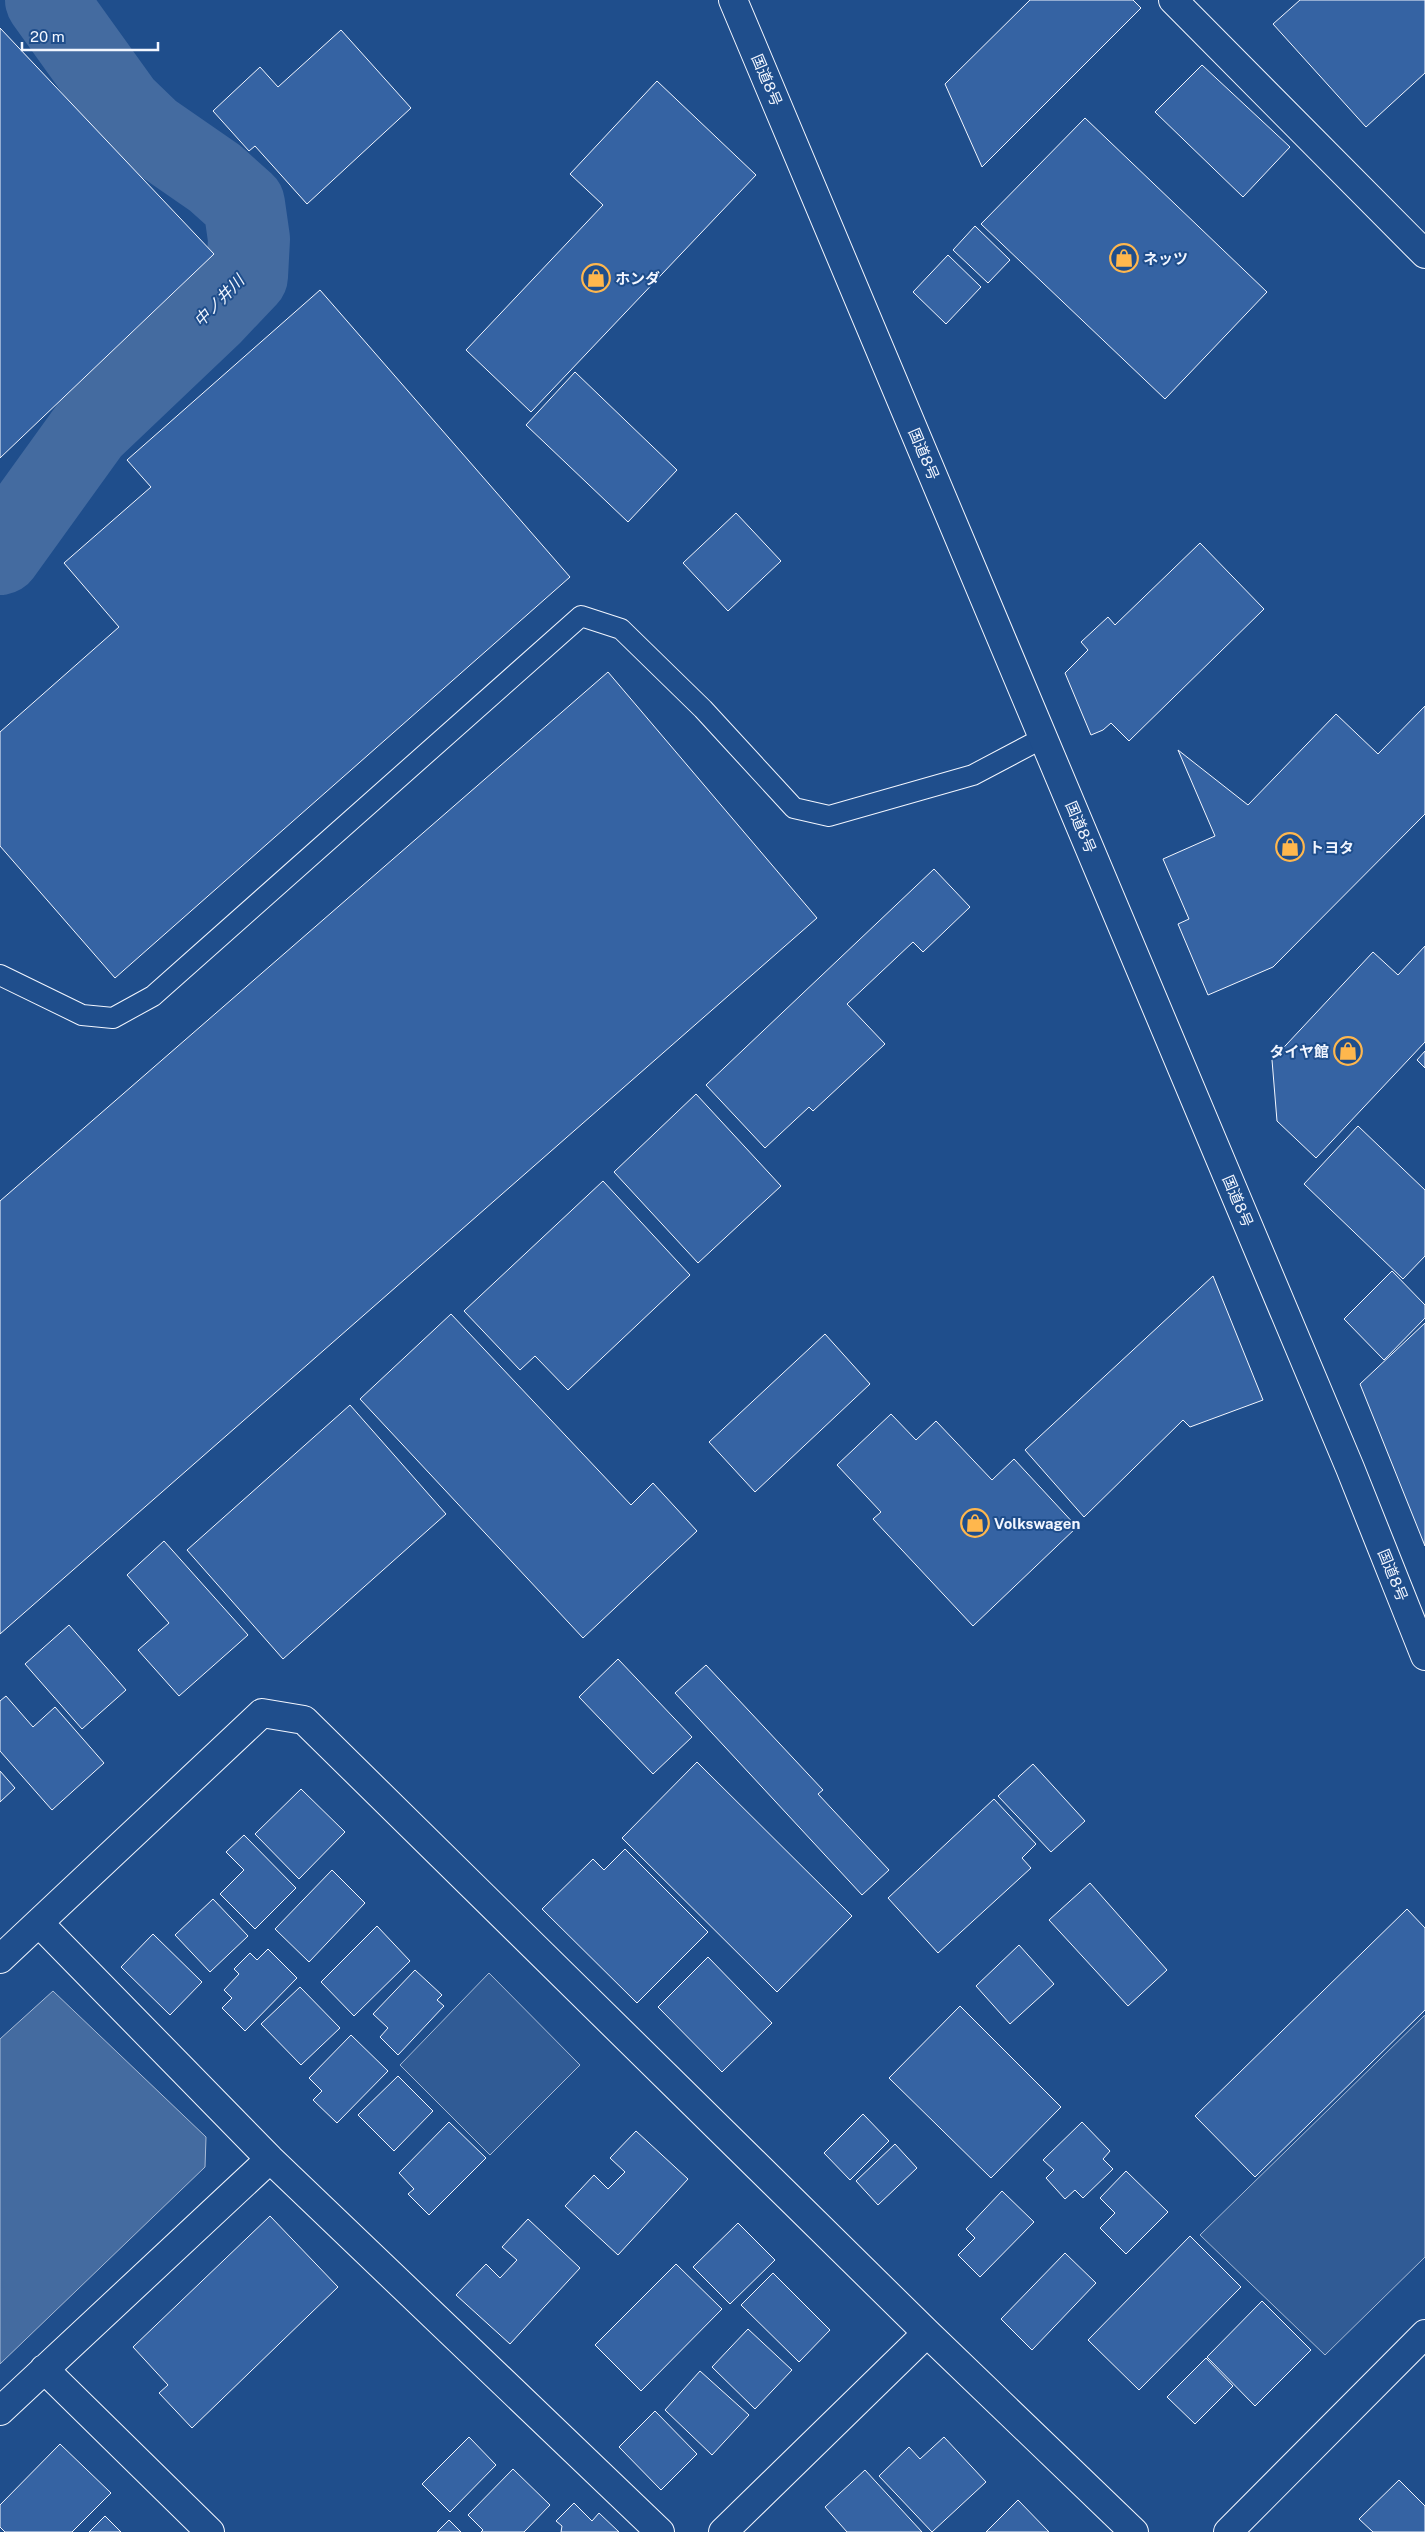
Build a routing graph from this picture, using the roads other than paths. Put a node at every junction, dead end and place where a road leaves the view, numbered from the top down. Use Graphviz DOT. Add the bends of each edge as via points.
graph roads {
  1 [pos="733,0"];
  2 [pos="1173,0"];
  3 [pos="1425,254"];
  4 [pos="1043,738"];
  5 [pos="0,975"];
  6 [pos="1425,1656"];
  7 [pos="39,1923"];
  8 [pos="0,1959"];
  9 [pos="270,2159"];
  10 [pos="927,2333"];
  11 [pos="1425,2334"];
  12 [pos="44,2369"];
  13 [pos="0,2412"];
  14 [pos="210,2532"];
  15 [pos="660,2532"];
  16 [pos="723,2532"];
  17 [pos="1134,2532"];
  18 [pos="1228,2532"];
  1 -- 4 [label="main road, 国道8号"];
  2 -- 3 [label="main road"];
  4 -- 5 [label="lane" via="973,775 829,816 794,808 703,708 621,629 582,616 153,996 113,1018 82,1015"];
  4 -- 6 [label="main road, 国道8号" via="1350,1468"];
  7 -- 8 [label="main road"];
  7 -- 9 [label="main road"];
  7 -- 10 [label="main road" via="262,1713 304,1720"];
  9 -- 12 [label="main road"];
  9 -- 15 [label="main road"];
  10 -- 16 [label="main road"];
  10 -- 17 [label="main road"];
  11 -- 18 [label="main road"];
  12 -- 13 [label="main road"];
  12 -- 14 [label="main road"];
}
